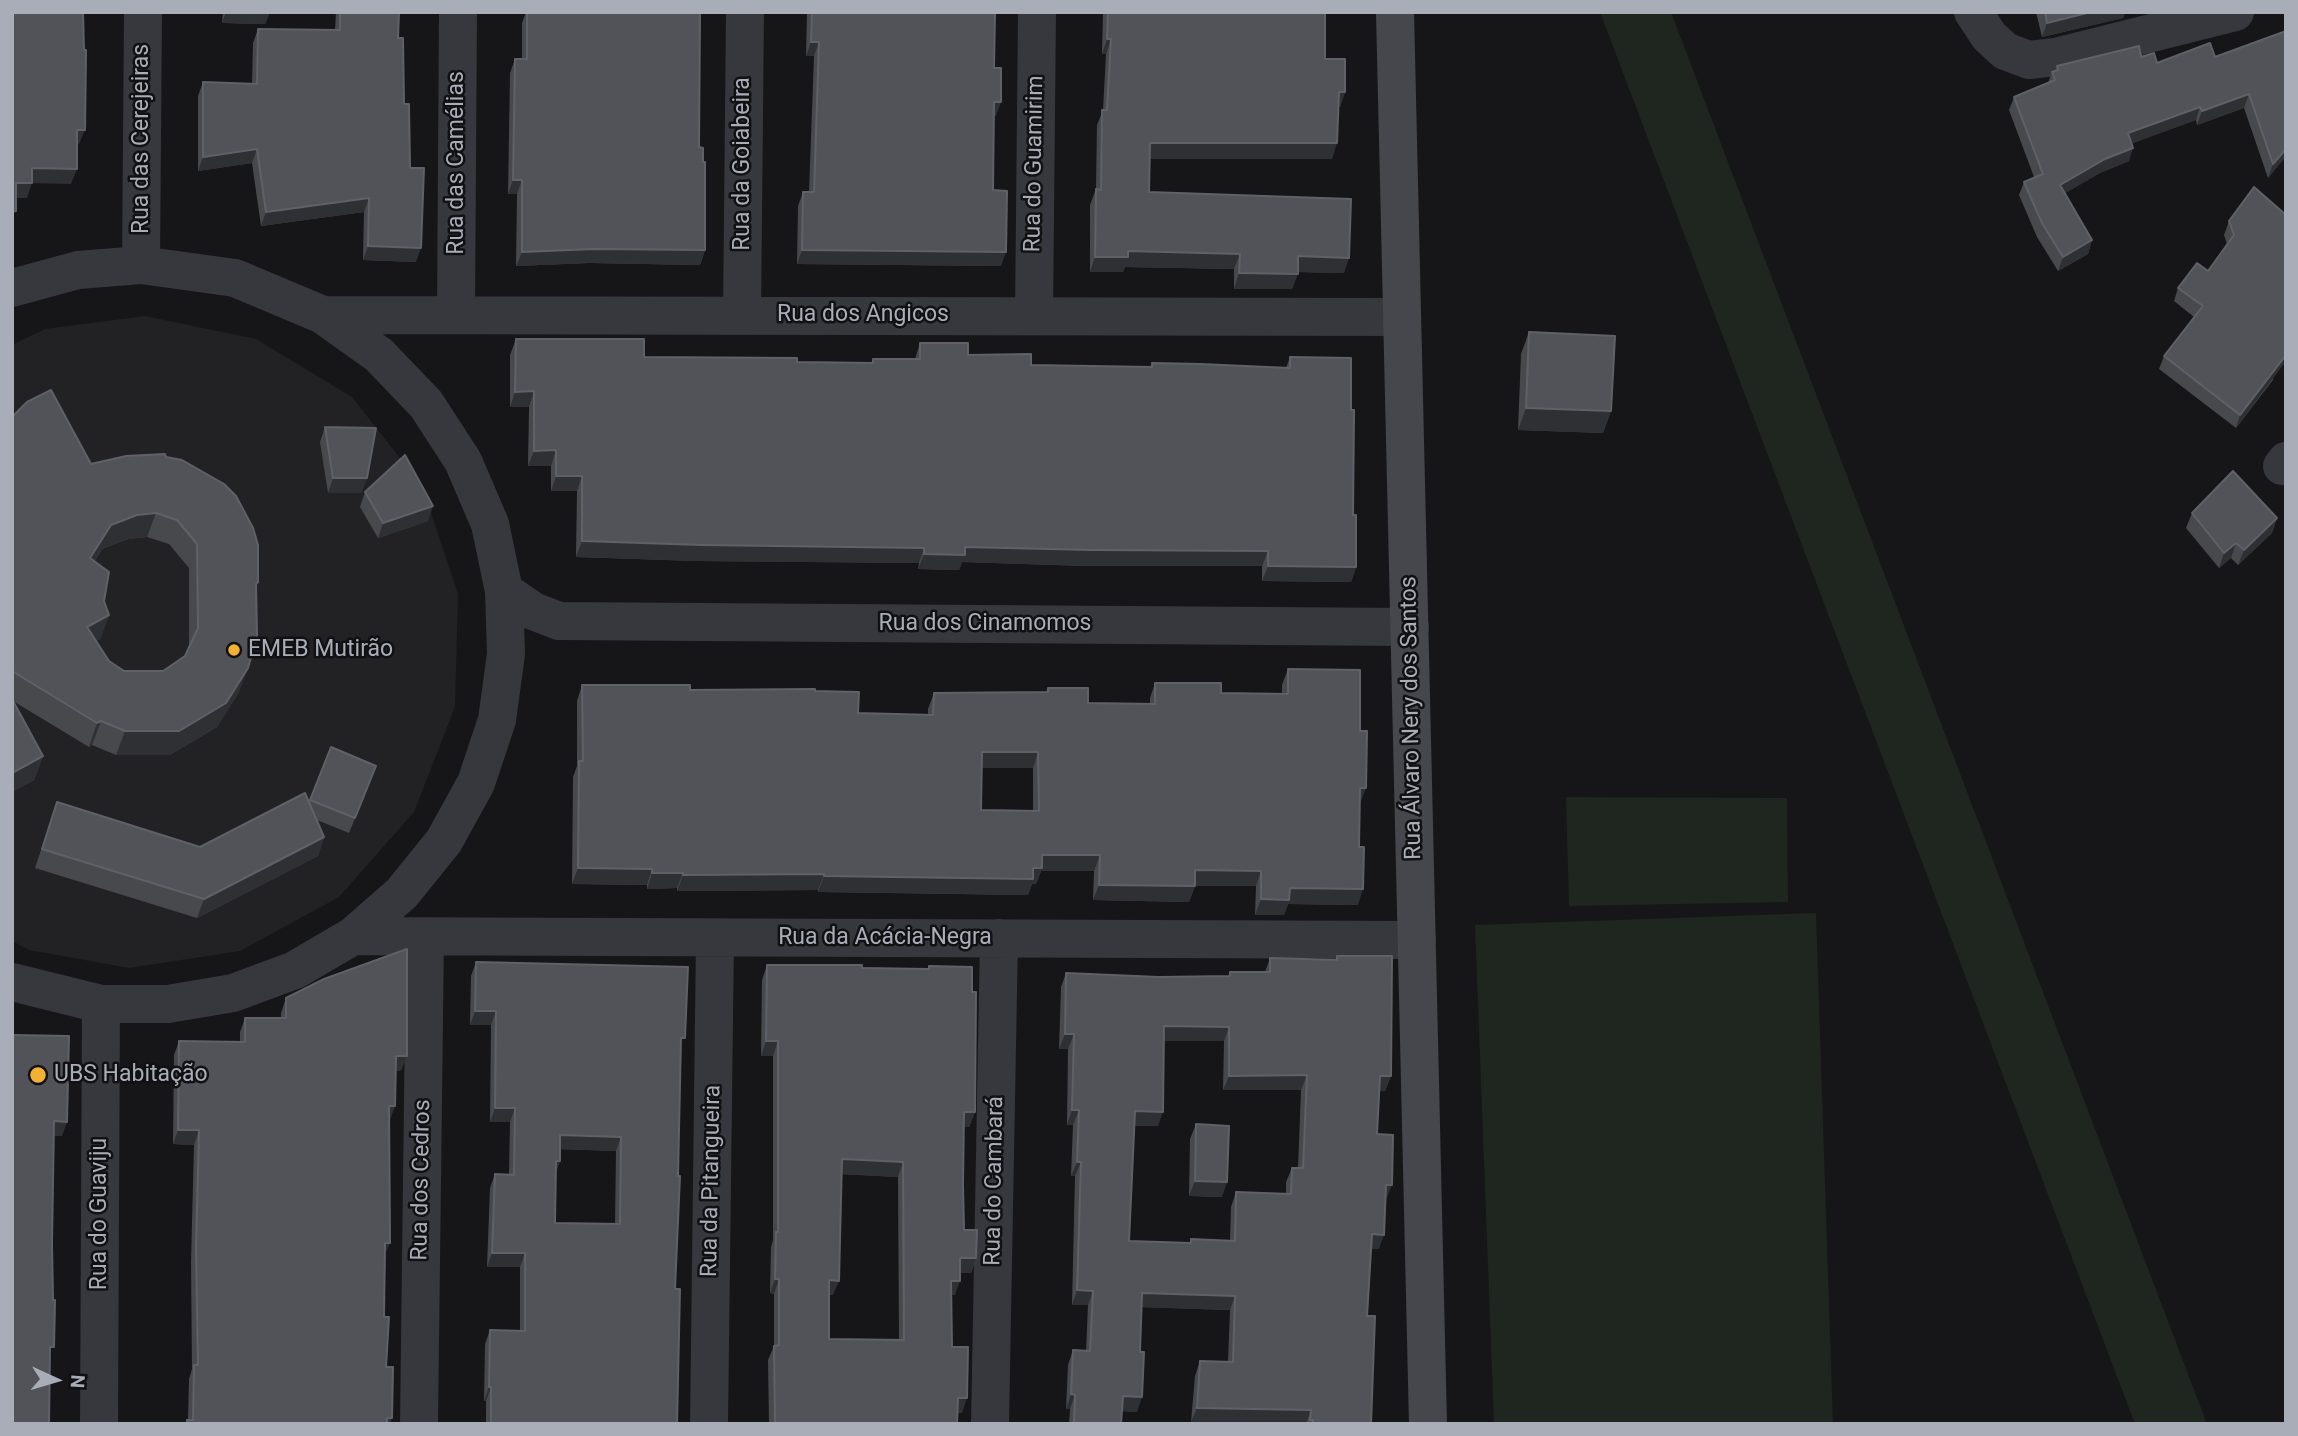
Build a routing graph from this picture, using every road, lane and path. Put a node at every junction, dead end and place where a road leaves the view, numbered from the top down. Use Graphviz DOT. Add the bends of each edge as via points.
graph roads {
  1 [pos="143,12"];
  2 [pos="458,12"];
  3 [pos="745,12"];
  4 [pos="1037,12"];
  5 [pos="1395,12"];
  6 [pos="1973,12"];
  7 [pos="2235,12"];
  8 [pos="141,265"];
  9 [pos="12,288"];
  10 [pos="456,314"];
  11 [pos="323,315"];
  12 [pos="742,315"];
  13 [pos="1034,316"];
  14 [pos="1402,317"];
  15 [pos="504,592"];
  16 [pos="559,621"];
  17 [pos="1410,627"];
  18 [pos="506,654"];
  19 [pos="353,936"];
  20 [pos="425,937"];
  21 [pos="715,937"];
  22 [pos="999,938"];
  23 [pos="1417,940"];
  24 [pos="12,982"];
  25 [pos="102,1004"];
  26 [pos="99,1424"];
  27 [pos="419,1424"];
  28 [pos="709,1424"];
  29 [pos="990,1424"];
  30 [pos="1428,1424"];
  1 -- 8 [label="street, Rua das Cerejeiras"];
  2 -- 10 [label="street, Rua das Camélias"];
  3 -- 12 [label="street, Rua da Goiabeira"];
  4 -- 13 [label="street, Rua do Guamirim"];
  5 -- 14 [label="main road, Rua Álvaro Nery dos Santos"];
  6 -- 7 [label="street" via="2005,51 2029,60"];
  8 -- 9 [label="street" via="78,270"];
  8 -- 11 [label="street" via="235,278"];
  10 -- 11 [label="street, Rua dos Angicos"];
  10 -- 12 [label="street, Rua dos Angicos"];
  11 -- 15 [label="street" via="379,355 426,404 463,461 490,524"];
  12 -- 13 [label="street, Rua dos Angicos"];
  13 -- 14 [label="street, Rua dos Angicos"];
  14 -- 17 [label="main road, Rua Álvaro Nery dos Santos"];
  15 -- 16 [label="street, Rua dos Cinamomos"];
  15 -- 18 [label="street"];
  16 -- 17 [label="street, Rua dos Cinamomos"];
  16 -- 18 [label="street, Rua dos Cinamomos" via="538,629"];
  17 -- 23 [label="main road, Rua Álvaro Nery dos Santos"];
  18 -- 19 [label="street" via="497,720 476,783 451,830 402,893"];
  19 -- 20 [label="street, Rua da Acácia-Negra"];
  19 -- 25 [label="street" via="295,970 233,993 168,1004"];
  20 -- 21 [label="street, Rua da Acácia-Negra"];
  20 -- 27 [label="street, Rua dos Cedros"];
  21 -- 22 [label="street, Rua da Acácia-Negra"];
  21 -- 28 [label="street, Rua da Pitangueira"];
  22 -- 23 [label="street, Rua da Acácia-Negra"];
  22 -- 29 [label="street, Rua do Cambará"];
  23 -- 30 [label="main road, Rua Álvaro Nery dos Santos"];
  24 -- 25 [label="street"];
  25 -- 26 [label="street, Rua do Guaviju"];
}
